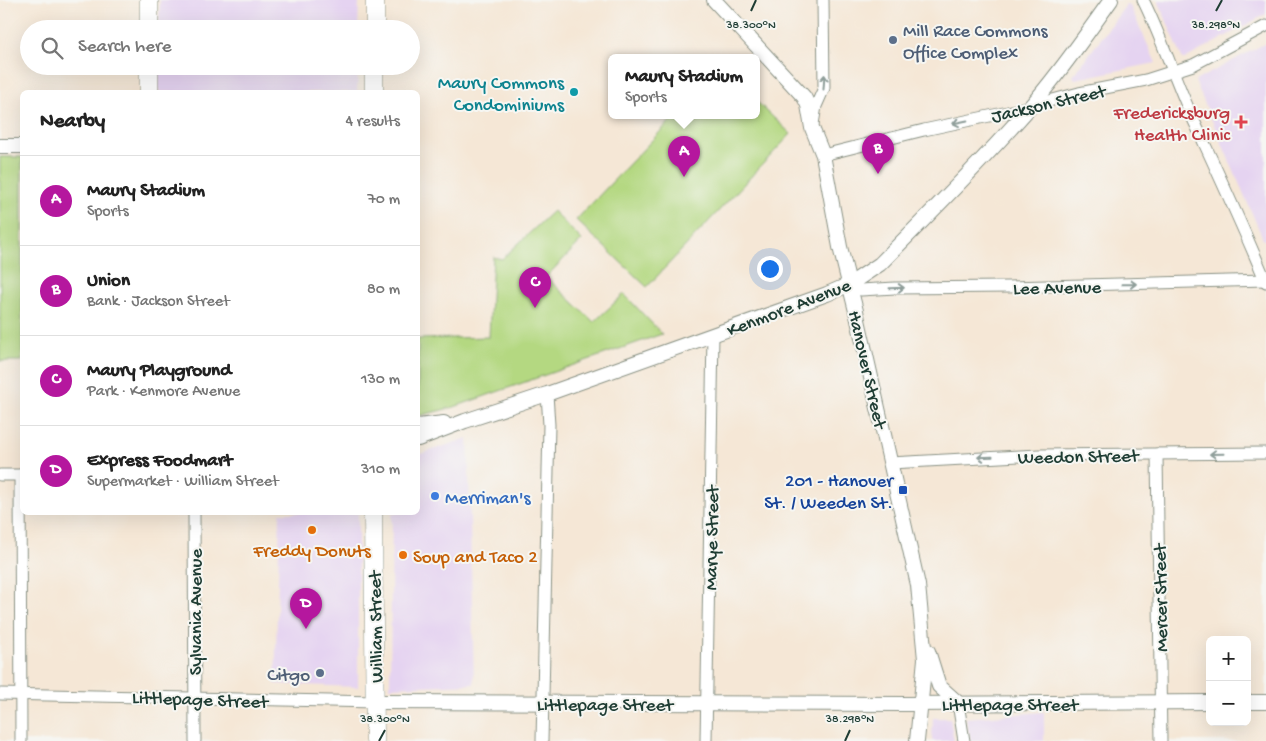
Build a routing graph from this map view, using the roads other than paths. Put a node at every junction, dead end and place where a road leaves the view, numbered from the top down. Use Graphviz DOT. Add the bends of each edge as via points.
graph roads {
  1 [pos="149,0"];
  2 [pos="376,0"];
  3 [pos="714,0"];
  4 [pos="823,0"];
  5 [pos="1111,0"];
  6 [pos="1143,0"];
  7 [pos="149,20"];
  8 [pos="375,20"];
  9 [pos="1266,26"];
  10 [pos="1174,72"];
  11 [pos="149,75"];
  12 [pos="374,75"];
  13 [pos="149,90"];
  14 [pos="374,90"];
  15 [pos="1032,105"];
  16 [pos="812,128"];
  17 [pos="0,146"];
  18 [pos="20,146"];
  19 [pos="823,155"];
  20 [pos="1266,281"];
  21 [pos="850,284"];
  22 [pos="713,334"];
  23 [pos="547,394"];
  24 [pos="465,421"];
  25 [pos="420,426"];
  26 [pos="420,438"];
  27 [pos="1266,453"];
  28 [pos="1157,454"];
  29 [pos="890,463"];
  30 [pos="0,475"];
  31 [pos="20,475"];
  32 [pos="21,515"];
  33 [pos="194,515"];
  34 [pos="373,515"];
  35 [pos="923,635"];
  36 [pos="0,694"];
  37 [pos="20,695"];
  38 [pos="195,700"];
  39 [pos="376,702"];
  40 [pos="1206,702"];
  41 [pos="1251,702"];
  42 [pos="1266,702"];
  43 [pos="543,703"];
  44 [pos="707,703"];
  45 [pos="958,703"];
  46 [pos="1161,703"];
  47 [pos="922,704"];
  48 [pos="20,741"];
  49 [pos="195,741"];
  50 [pos="375,741"];
  51 [pos="542,741"];
  52 [pos="706,741"];
  53 [pos="917,741"];
  54 [pos="964,741"];
  55 [pos="1161,741"];
  1 -- 7 [label="main road"];
  2 -- 8 [label="main road"];
  3 -- 16 [label="street, Hanover Street" via="804,97"];
  16 -- 4 [label="street, one-way" via="824,88"];
  5 -- 15 [label="street, Kenmore Avenue"];
  6 -- 10 [label="street"];
  9 -- 10 [label="street, Jackson Street"];
  10 -- 15 [label="street, Jackson Street"];
  10 -- 20 [label="street"];
  11 -- 13 [label="main road"];
  12 -- 14 [label="main road"];
  15 -- 19 [label="street, Jackson Street, one-way"];
  15 -- 21 [label="street, Kenmore Avenue" via="880,264"];
  16 -- 19 [label="street, Hanover Street"];
  17 -- 18 [label="street"];
  19 -- 21 [label="street, Hanover Street"];
  21 -- 20 [label="street, Lee Avenue, one-way" via="861,290"];
  21 -- 22 [label="street, Kenmore Avenue"];
  21 -- 29 [label="street, Hanover Street"];
  22 -- 23 [label="street, Kenmore Avenue"];
  22 -- 44 [label="street, Marye Street"];
  23 -- 24 [label="street, Kenmore Avenue"];
  23 -- 43 [label="street"];
  24 -- 25 [label="street"];
  24 -- 26 [label="street, Kenmore Avenue"];
  27 -- 28 [label="street, Weedon Street, one-way"];
  28 -- 29 [label="street, Weedon Street, one-way" via="1039,455"];
  28 -- 46 [label="street, Mercer Street"];
  29 -- 35 [label="street, Hanover Street" via="918,585"];
  30 -- 31 [label="street"];
  32 -- 37 [label="street"];
  33 -- 38 [label="street, Sylvania Avenue"];
  34 -- 39 [label="main road, William Street"];
  35 -- 45 [label="street" via="939,686"];
  35 -- 47 [label="street, Hanover Street"];
  36 -- 37 [label="street, Littlepage Street"];
  37 -- 38 [label="street, Littlepage Street"];
  37 -- 48 [label="street"];
  38 -- 39 [label="street, Littlepage Street"];
  38 -- 49 [label="street, Sylvania Avenue"];
  39 -- 43 [label="street, Littlepage Street"];
  39 -- 50 [label="main road, William Street"];
  40 -- 46 [label="street, Littlepage Street"];
  41 -- 42 [label="street"];
  43 -- 44 [label="street, Littlepage Street"];
  43 -- 51 [label="street"];
  44 -- 47 [label="street, Littlepage Street"];
  44 -- 52 [label="street, Marye Street"];
  45 -- 46 [label="street, Littlepage Street"];
  45 -- 47 [label="street, Littlepage Street"];
  45 -- 54 [label="street"];
  46 -- 55 [label="street, Mercer Street"];
  47 -- 53 [label="street, Hanover Street"];
}
